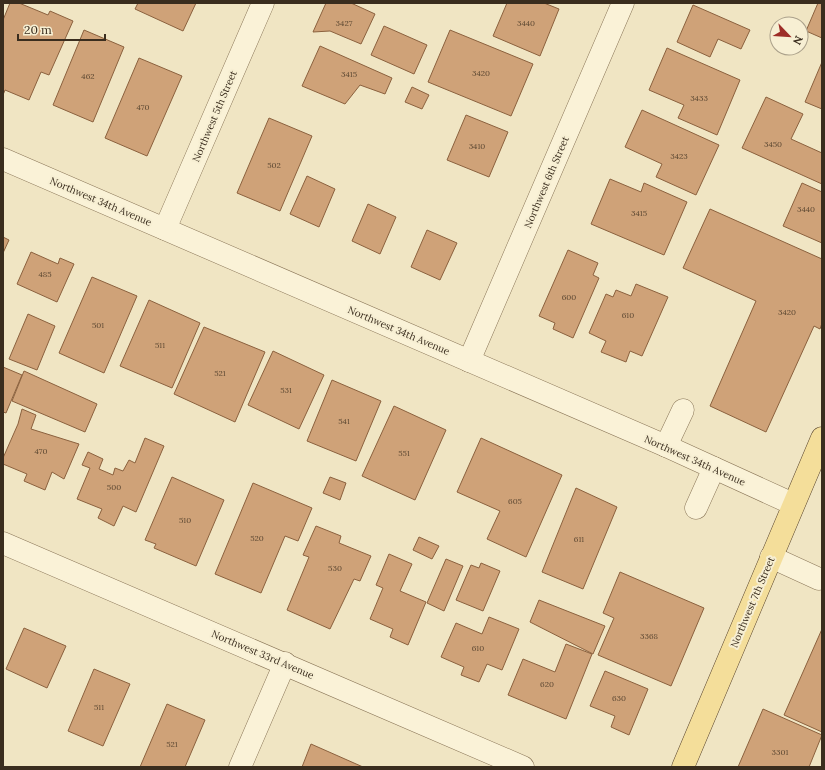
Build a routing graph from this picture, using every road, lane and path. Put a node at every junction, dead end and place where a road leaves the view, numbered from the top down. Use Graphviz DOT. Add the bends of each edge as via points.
graph roads {
  1 [pos="263,3"];
  2 [pos="623,3"];
  3 [pos="3,159"];
  4 [pos="165,229"];
  5 [pos="469,361"];
  6 [pos="683,410"];
  7 [pos="822,438"];
  8 [pos="666,446"];
  9 [pos="714,468"];
  10 [pos="793,504"];
  11 [pos="696,508"];
  12 [pos="3,543"];
  13 [pos="771,556"];
  14 [pos="819,578"];
  15 [pos="285,663"];
  16 [pos="488,760"];
  17 [pos="240,767"];
  18 [pos="523,767"];
  19 [pos="683,767"];
  1 -- 4 [label="street, Northwest 5th Street"];
  2 -- 5 [label="street, Northwest 6th Street"];
  3 -- 4 [label="street, Northwest 34th Avenue"];
  4 -- 5 [label="street, Northwest 34th Avenue"];
  5 -- 8 [label="street, Northwest 34th Avenue"];
  6 -- 8 [label="street"];
  7 -- 10 [label="main road, Northwest 7th Street"];
  8 -- 9 [label="street, Northwest 34th Avenue"];
  9 -- 10 [label="street, Northwest 34th Avenue"];
  9 -- 11 [label="street"];
  10 -- 13 [label="main road, Northwest 7th Street"];
  12 -- 15 [label="street, Northwest 33rd Avenue"];
  13 -- 14 [label="street"];
  13 -- 19 [label="main road, Northwest 7th Street"];
  15 -- 16 [label="street, Northwest 33rd Avenue"];
  15 -- 17 [label="street"];
  16 -- 18 [label="street, Northwest 33rd Avenue"];
}
